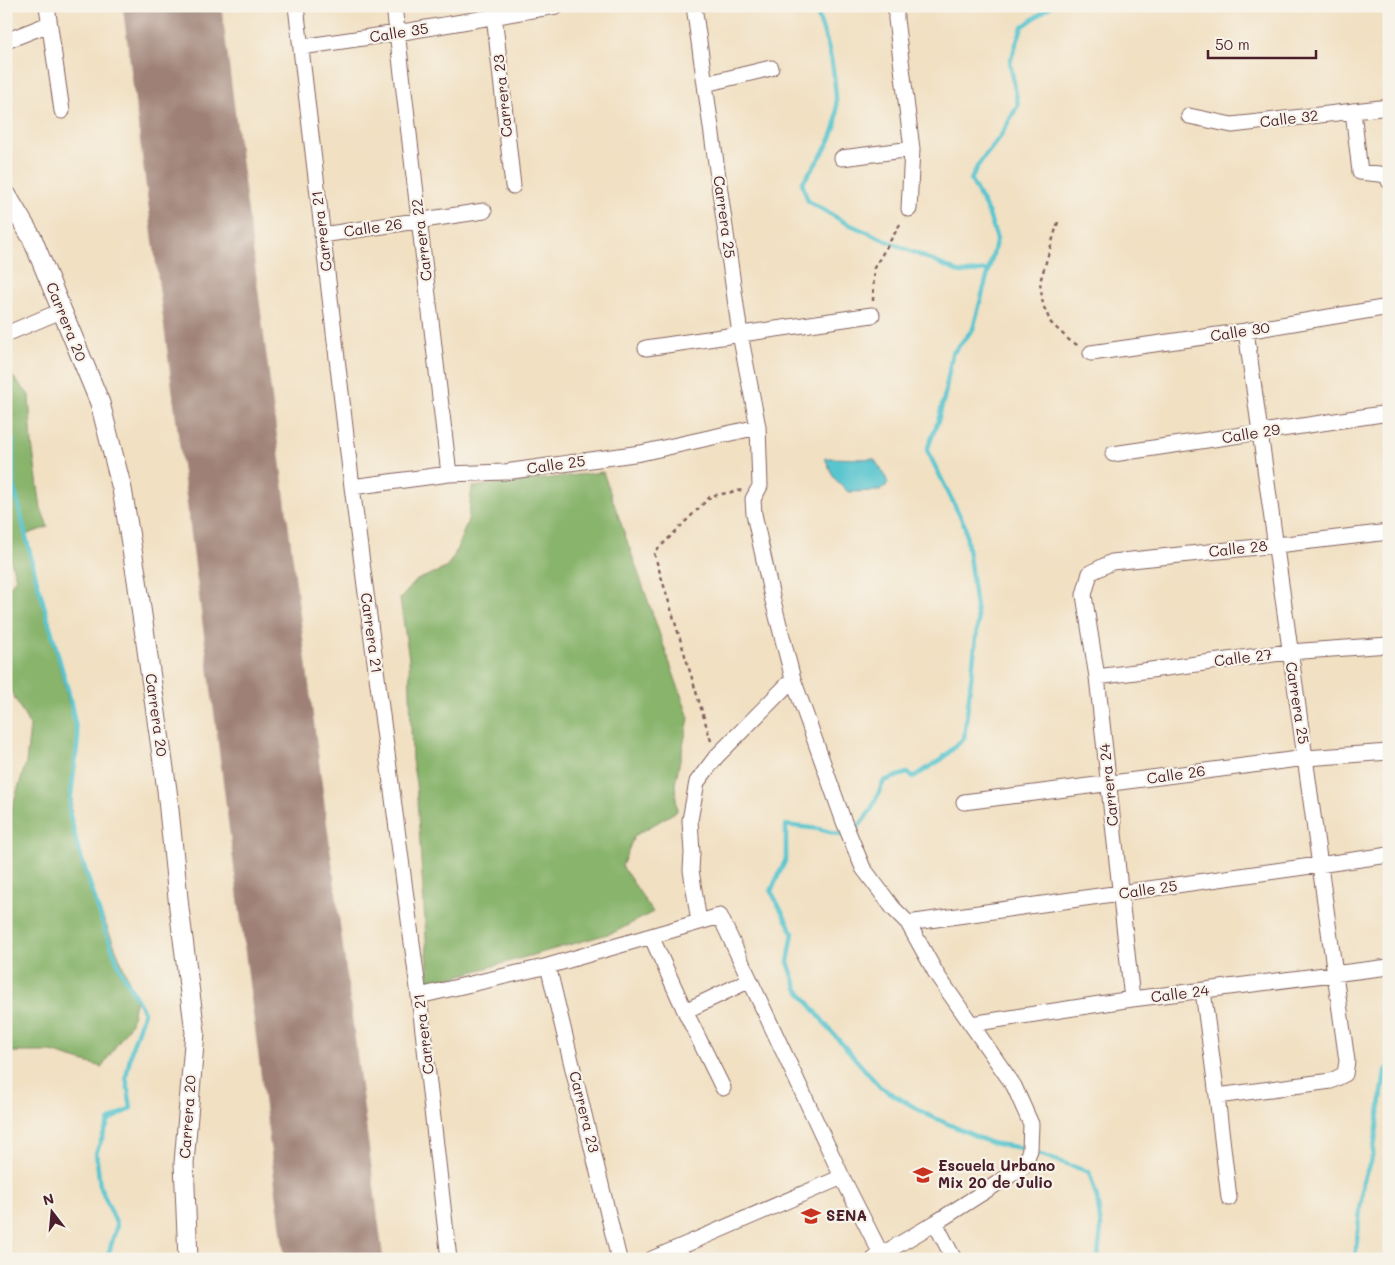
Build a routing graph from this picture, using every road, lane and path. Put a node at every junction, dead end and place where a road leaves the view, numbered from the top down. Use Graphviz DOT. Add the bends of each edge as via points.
graph roads {
  1 [pos="47,6"];
  2 [pos="296,6"];
  3 [pos="394,6"];
  4 [pos="556,6"];
  5 [pos="694,6"];
  6 [pos="896,6"];
  7 [pos="493,12"];
  8 [pos="49,24"];
  9 [pos="397,33"];
  10 [pos="6,41"];
  11 [pos="301,47"];
  12 [pos="771,68"];
  13 [pos="705,84"];
  14 [pos="1389,107"];
  15 [pos="62,110"];
  16 [pos="1353,111"];
  17 [pos="1189,116"];
  18 [pos="912,149"];
  19 [pos="842,158"];
  20 [pos="1389,181"];
  21 [pos="513,186"];
  22 [pos="6,194"];
  23 [pos="909,209"];
  24 [pos="484,211"];
  25 [pos="420,221"];
  26 [pos="1058,222"];
  27 [pos="322,236"];
  28 [pos="1389,307"];
  29 [pos="61,311"];
  30 [pos="872,315"];
  31 [pos="1246,331"];
  32 [pos="6,334"];
  33 [pos="740,334"];
  34 [pos="646,348"];
  35 [pos="1091,353"];
  36 [pos="1389,413"];
  37 [pos="758,427"];
  38 [pos="1259,432"];
  39 [pos="1113,454"];
  40 [pos="449,474"];
  41 [pos="760,486"];
  42 [pos="352,487"];
  43 [pos="1389,532"];
  44 [pos="1277,546"];
  45 [pos="1090,573"];
  46 [pos="1389,644"];
  47 [pos="1289,652"];
  48 [pos="1097,677"];
  49 [pos="793,679"];
  50 [pos="1389,752"];
  51 [pos="716,757"];
  52 [pos="1306,758"];
  53 [pos="1109,784"];
  54 [pos="964,802"];
  55 [pos="1389,855"];
  56 [pos="1321,864"];
  57 [pos="1120,894"];
  58 [pos="698,922"];
  59 [pos="908,923"];
  60 [pos="650,936"];
  61 [pos="548,966"];
  62 [pos="1389,967"];
  63 [pos="1334,974"];
  64 [pos="750,980"];
  65 [pos="1203,991"];
  66 [pos="419,996"];
  67 [pos="1132,999"];
  68 [pos="685,1011"];
  69 [pos="971,1024"];
  70 [pos="724,1088"];
  71 [pos="1218,1096"];
  72 [pos="842,1177"];
  73 [pos="1229,1198"];
  74 [pos="935,1223"];
  75 [pos="878,1256"];
  76 [pos="188,1259"];
  77 [pos="450,1259"];
  78 [pos="619,1259"];
  79 [pos="652,1259"];
  80 [pos="954,1259"];
  1 -- 8 [label="street"];
  2 -- 11 [label="street, Carrera 21"];
  3 -- 9 [label="street, Carrera 22"];
  4 -- 7 [label="street, Calle 35"];
  5 -- 13 [label="street, Carrera 25"];
  6 -- 18 [label="street"];
  7 -- 9 [label="street, Calle 35"];
  7 -- 21 [label="street, Carrera 23"];
  8 -- 10 [label="street"];
  8 -- 15 [label="street"];
  9 -- 11 [label="street, Calle 35"];
  9 -- 25 [label="street, Carrera 22"];
  11 -- 27 [label="street, Carrera 21"];
  12 -- 13 [label="street"];
  13 -- 33 [label="street, Carrera 25"];
  14 -- 16 [label="street, Calle 32"];
  16 -- 17 [label="street, Calle 32" via="1232,126"];
  16 -- 20 [label="street" via="1360,172 1388,175"];
  18 -- 19 [label="street"];
  18 -- 23 [label="street"];
  22 -- 29 [label="main road, Carrera 20" via="32,238"];
  23 -- 30 [label="path" via="874,268"];
  24 -- 25 [label="street, Calle 26"];
  25 -- 27 [label="street, Calle 26"];
  25 -- 40 [label="street, Carrera 22"];
  26 -- 35 [label="path" via="1040,282 1043,305 1051,323 1069,340"];
  27 -- 42 [label="street, Carrera 21"];
  28 -- 31 [label="street, Calle 30"];
  29 -- 32 [label="street"];
  29 -- 76 [label="main road, Carrera 20" via="100,403 122,489 166,780 178,908 195,1032 184,1163"];
  30 -- 33 [label="street"];
  31 -- 35 [label="street, Calle 30"];
  31 -- 38 [label="street, Carrera 25"];
  33 -- 34 [label="street"];
  33 -- 37 [label="street, Carrera 25"];
  36 -- 38 [label="street, Calle 29"];
  37 -- 40 [label="street, Calle 25" via="632,454 505,472"];
  37 -- 41 [label="street, Carrera 25"];
  38 -- 39 [label="street, Calle 29"];
  38 -- 44 [label="street, Carrera 25"];
  40 -- 42 [label="street, Calle 25"];
  41 -- 49 [label="street, Carrera 25" via="753,499 754,514"];
  41 -- 51 [label="path" via="711,496 654,554"];
  42 -- 66 [label="street, Carrera 21"];
  43 -- 44 [label="street, Calle 28"];
  44 -- 45 [label="street, Calle 28" via="1112,562"];
  44 -- 47 [label="street, Carrera 25"];
  45 -- 48 [label="street, Carrera 24" via="1084,595"];
  46 -- 47 [label="street, Calle 27"];
  47 -- 48 [label="street, Calle 27"];
  47 -- 52 [label="street, Carrera 25"];
  48 -- 53 [label="street, Carrera 24"];
  49 -- 51 [label="street"];
  49 -- 59 [label="street, Carrera 25" via="863,868"];
  50 -- 52 [label="street, Calle 26"];
  51 -- 58 [label="street" via="696,782 690,820 691,870"];
  52 -- 53 [label="street, Calle 26"];
  52 -- 56 [label="street, Carrera 25"];
  53 -- 54 [label="street, Calle 26"];
  53 -- 57 [label="street, Carrera 24"];
  55 -- 56 [label="street, Calle 25"];
  56 -- 57 [label="street, Calle 25"];
  56 -- 63 [label="street, Carrera 25"];
  57 -- 59 [label="street, Calle 25"];
  57 -- 67 [label="street, Carrera 24"];
  58 -- 60 [label="street"];
  58 -- 64 [label="street" via="718,915 722,918"];
  59 -- 69 [label="street, Carrera 25" via="937,975"];
  60 -- 61 [label="street"];
  60 -- 68 [label="street"];
  61 -- 66 [label="street"];
  61 -- 78 [label="street, Carrera 23"];
  62 -- 63 [label="street, Calle 24"];
  63 -- 65 [label="street, Calle 24"];
  63 -- 71 [label="street, Carrera 25" via="1347,1061 1345,1074 1331,1081"];
  64 -- 68 [label="street"];
  64 -- 72 [label="street"];
  65 -- 67 [label="street, Calle 24"];
  65 -- 71 [label="street"];
  66 -- 77 [label="street, Carrera 21"];
  67 -- 69 [label="street, Calle 24"];
  68 -- 70 [label="street"];
  69 -- 74 [label="street, Carrera 25" via="1014,1086 1031,1124 1030,1150 1023,1167"];
  71 -- 73 [label="street"];
  72 -- 75 [label="street"];
  72 -- 79 [label="street"];
  74 -- 75 [label="street"];
  74 -- 80 [label="street"];
}
